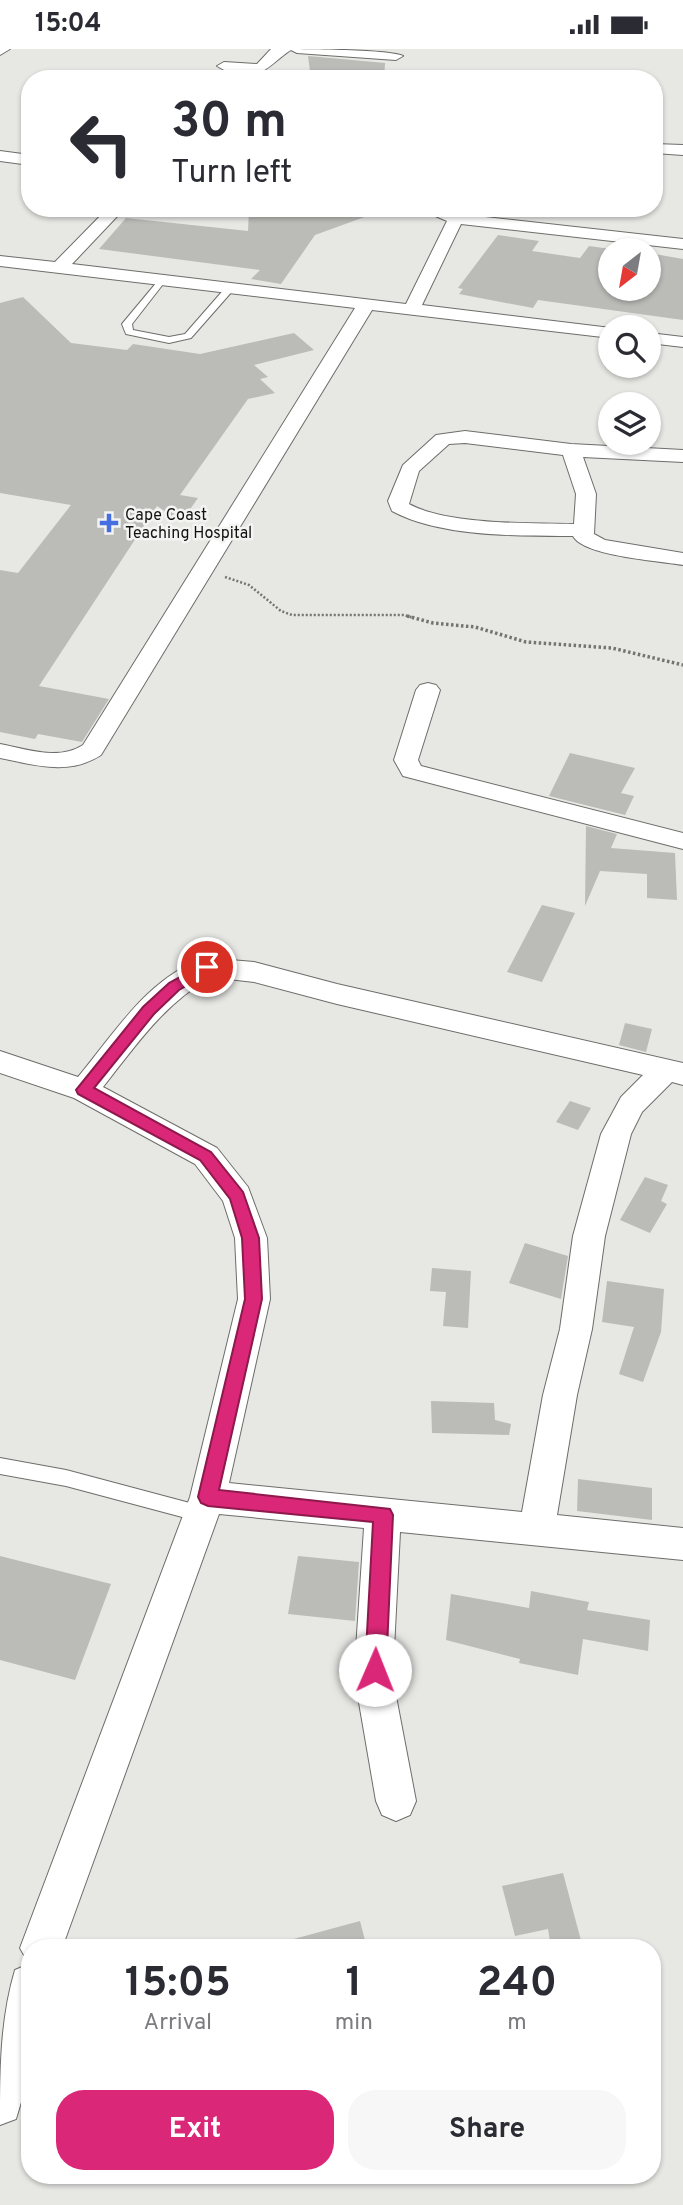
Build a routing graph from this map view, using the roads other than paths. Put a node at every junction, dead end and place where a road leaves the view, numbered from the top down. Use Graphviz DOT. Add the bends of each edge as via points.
graph roads {
  1 [pos="239,49"];
  2 [pos="285,49"];
  3 [pos="297,49"];
  4 [pos="396,56"];
  5 [pos="222,70"];
  6 [pos="240,70"];
  7 [pos="663,149"];
  8 [pos="683,150"];
  9 [pos="0,156"];
  10 [pos="21,159"];
  11 [pos="108,217"];
  12 [pos="450,217"];
  13 [pos="456,219"];
  14 [pos="683,244"];
  15 [pos="0,261"];
  16 [pos="60,267"];
  17 [pos="162,279"];
  18 [pos="230,288"];
  19 [pos="366,305"];
  20 [pos="411,310"];
  21 [pos="598,332"];
  22 [pos="661,339"];
  23 [pos="683,342"];
  24 [pos="571,450"];
  25 [pos="683,456"];
  26 [pos="582,530"];
  27 [pos="683,559"];
  28 [pos="428,690"];
  29 [pos="0,751"];
  30 [pos="683,841"];
  31 [pos="0,1062"];
  32 [pos="675,1072"];
  33 [pos="84,1090"];
  34 [pos="0,1466"];
  35 [pos="205,1506"];
  36 [pos="383,1515"];
  37 [pos="537,1529"];
  38 [pos="683,1544"];
  39 [pos="396,1801"];
  40 [pos="44,1939"];
  41 [pos="21,2020"];
  42 [pos="0,2103"];
  1 -- 5 [label="street"];
  2 -- 6 [label="street" via="260,68"];
  3 -- 4 [label="street"];
  7 -- 8 [label="street"];
  9 -- 10 [label="street"];
  11 -- 16 [label="street"];
  12 -- 13 [label="street"];
  13 -- 14 [label="street"];
  13 -- 20 [label="street"];
  15 -- 16 [label="street"];
  16 -- 17 [label="street"];
  17 -- 18 [label="street"];
  17 -- 18 [label="lane" via="127,324 129,332 169,340 188,336"];
  18 -- 19 [label="street"];
  19 -- 20 [label="street"];
  19 -- 29 [label="street" via="92,750 65,762"];
  20 -- 21 [label="street"];
  22 -- 23 [label="street"];
  24 -- 25 [label="street"];
  24 -- 26 [label="street" via="586,494"];
  24 -- 26 [label="street" via="465,437 443,439 410,469 398,507 414,516 510,529"];
  26 -- 27 [label="street" via="583,537 600,545"];
  28 -- 30 [label="street" via="406,760 412,771"];
  31 -- 33 [label="street"];
  32 -- 33 [label="street" via="254,972 207,967 174,986 149,1010"];
  32 -- 37 [label="street" via="631,1105 616,1134 589,1236"];
  33 -- 35 [label="street" via="206,1156 237,1196 251,1238 254,1299"];
  34 -- 35 [label="lane"];
  35 -- 36 [label="street"];
  35 -- 40 [label="street"];
  36 -- 37 [label="street"];
  36 -- 39 [label="street" via="376,1691"];
  37 -- 38 [label="street"];
  41 -- 42 [label="street"];
}
